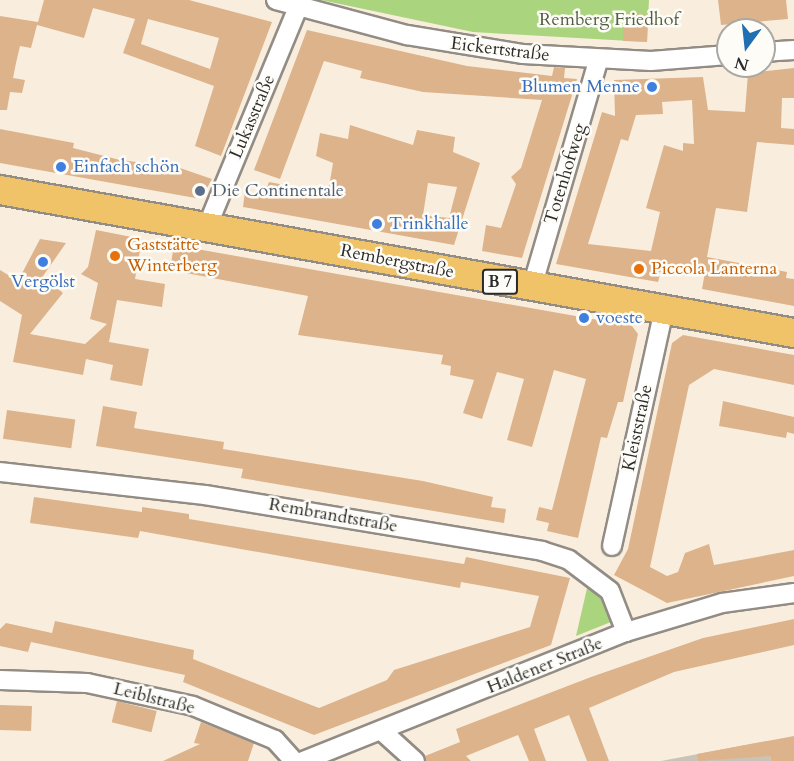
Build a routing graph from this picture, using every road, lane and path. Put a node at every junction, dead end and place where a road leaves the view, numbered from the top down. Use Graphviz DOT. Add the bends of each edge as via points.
graph roads {
  1 [pos="276,0"];
  2 [pos="298,7"];
  3 [pos="794,50"];
  4 [pos="776,51"];
  5 [pos="716,56"];
  6 [pos="598,61"];
  7 [pos="0,190"];
  8 [pos="207,227"];
  9 [pos="532,287"];
  10 [pos="664,310"];
  11 [pos="794,333"];
  12 [pos="0,472"];
  13 [pos="612,546"];
  14 [pos="794,593"];
  15 [pos="626,632"];
  16 [pos="0,680"];
  17 [pos="383,732"];
  18 [pos="294,761"];
  19 [pos="303,761"];
  20 [pos="415,761"];
  1 -- 2 [label="street, Eickertstraße"];
  2 -- 6 [label="street, Eickertstraße" via="443,43"];
  2 -- 8 [label="street, Lukasstraße"];
  3 -- 4 [label="street"];
  5 -- 6 [label="street, Eickertstraße"];
  6 -- 9 [label="street, Totenhofweg"];
  7 -- 8 [label="main road, Rembergstraße / B 7"];
  8 -- 9 [label="main road, Rembergstraße / B 7"];
  9 -- 10 [label="main road, Rembergstraße / B 7"];
  10 -- 11 [label="main road, Rembergstraße / B 7"];
  10 -- 13 [label="street, Kleiststraße"];
  12 -- 15 [label="street, Rembrandtstraße" via="205,495 542,551 569,560 610,591"];
  14 -- 15 [label="street, Haldener Straße" via="722,603"];
  15 -- 17 [label="street, Haldener Straße"];
  16 -- 18 [label="street, Leiblstraße" via="87,683 193,706 275,740"];
  17 -- 19 [label="street, Haldener Straße"];
  17 -- 20 [label="street"];
}
